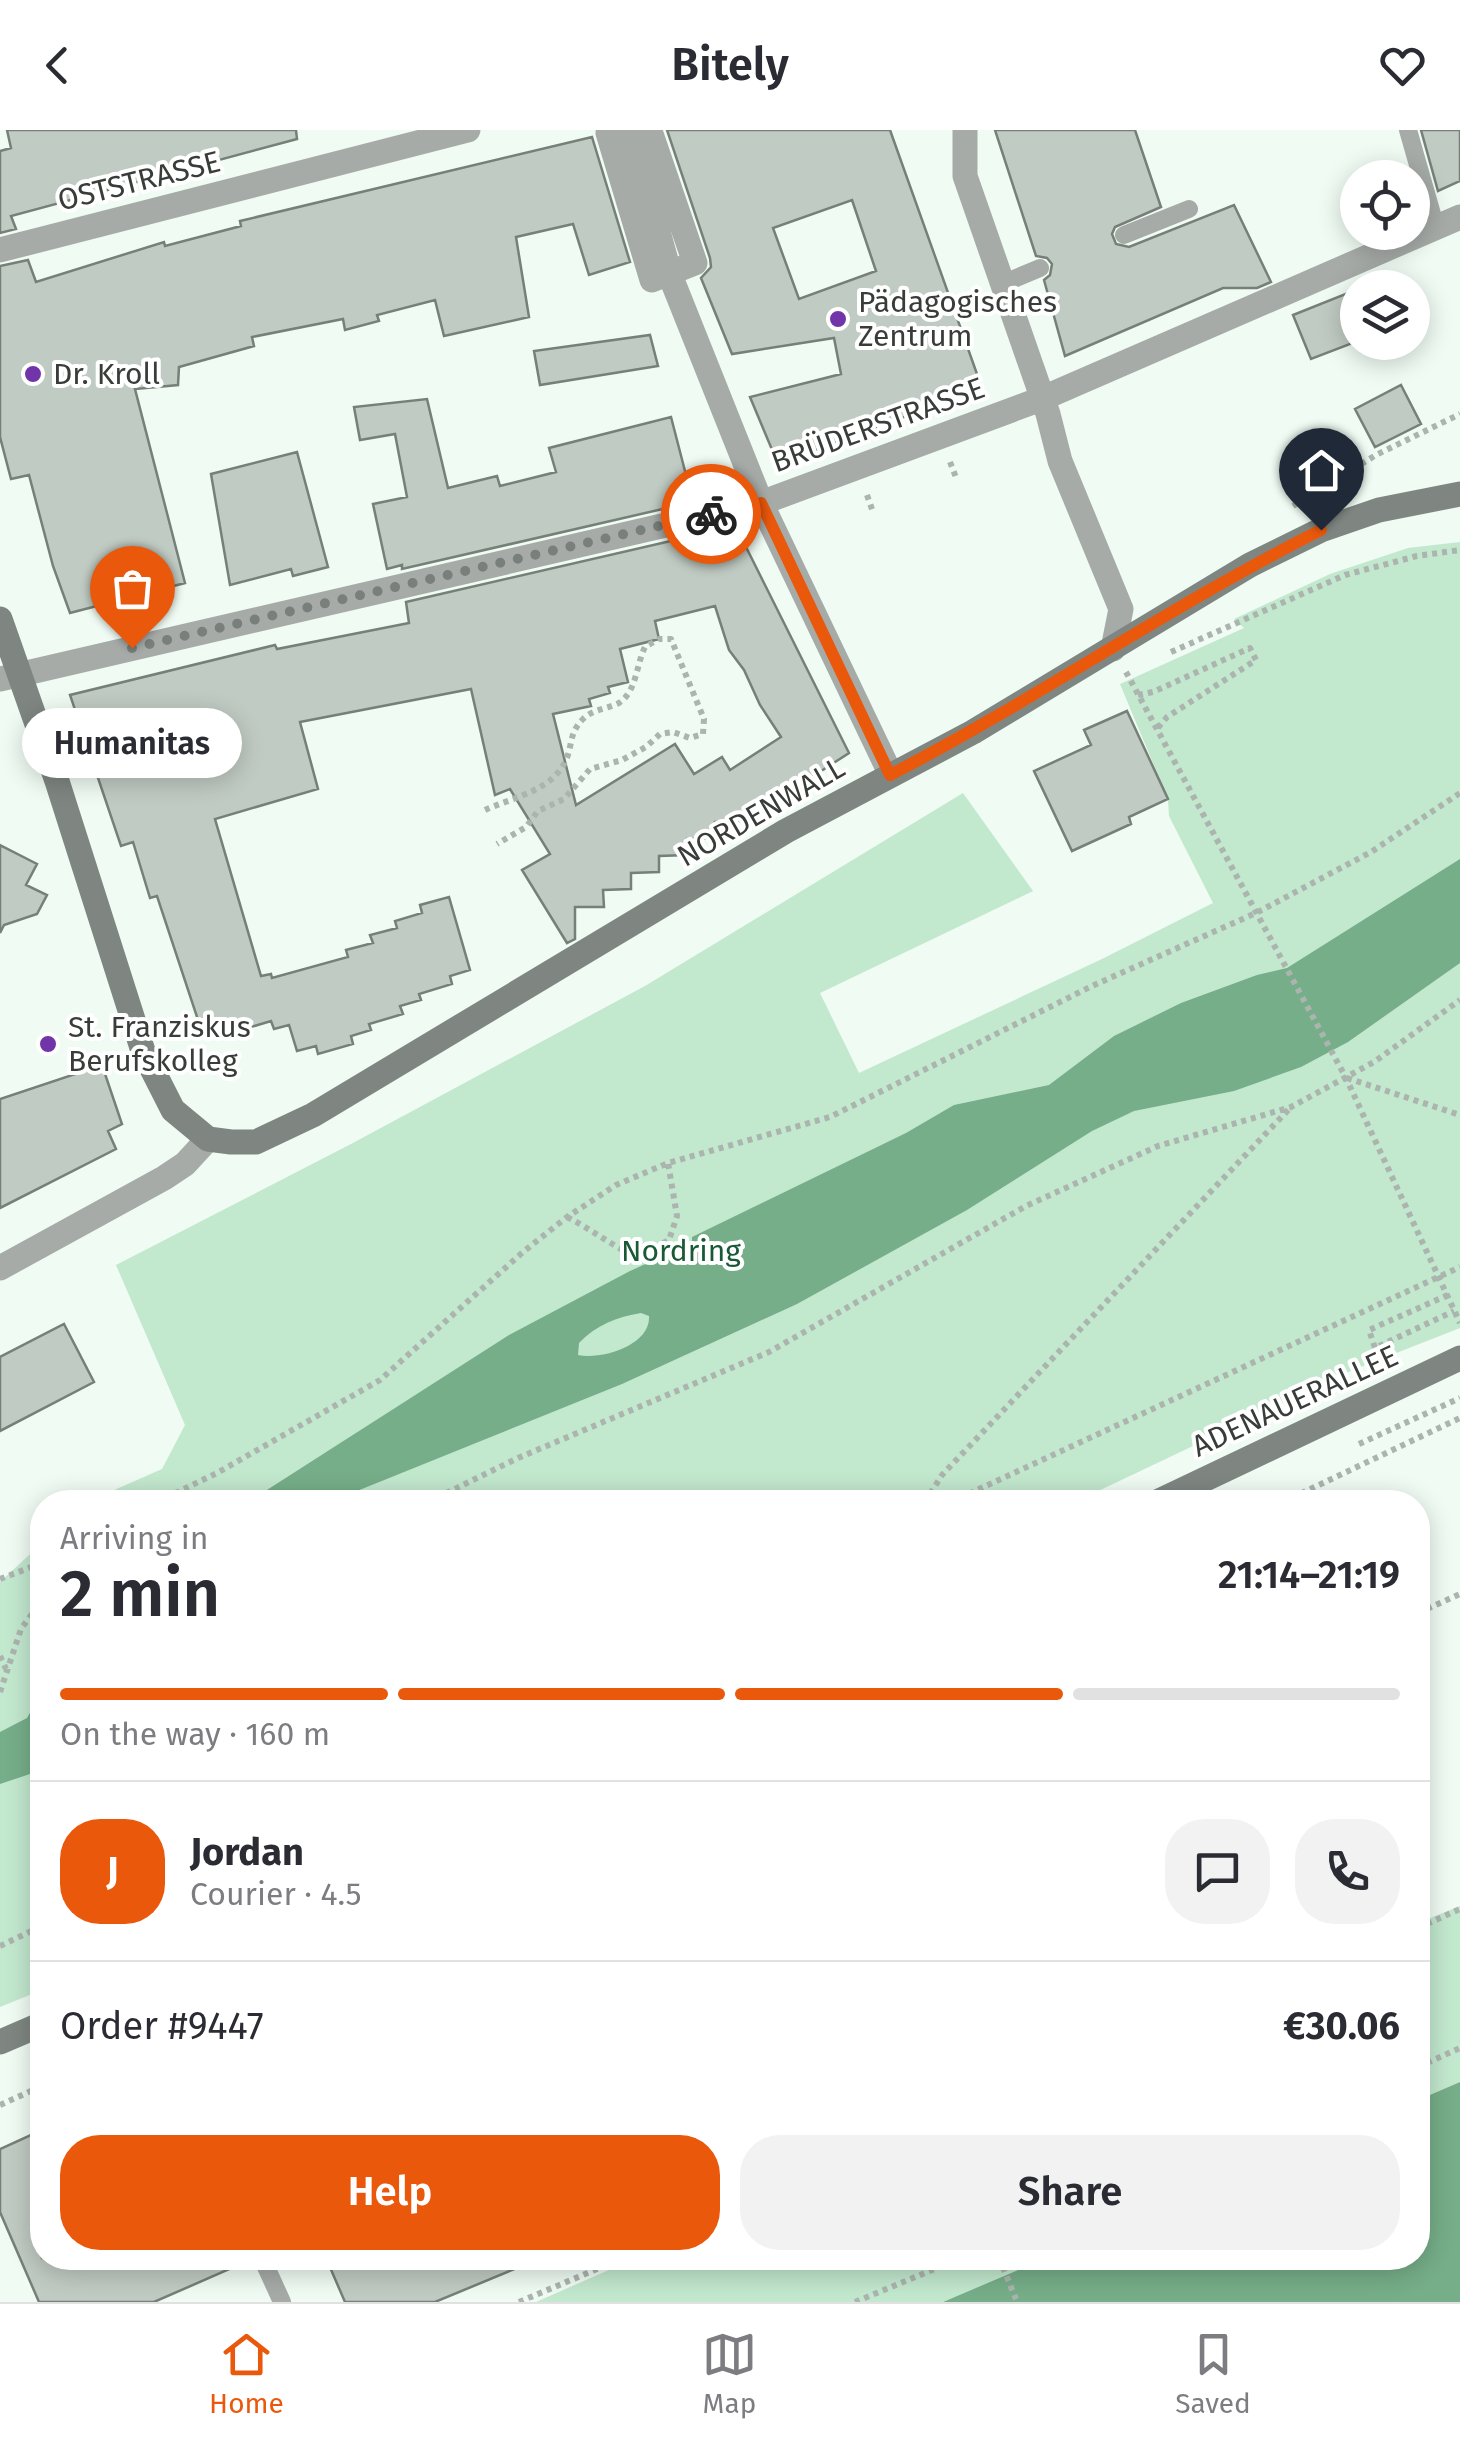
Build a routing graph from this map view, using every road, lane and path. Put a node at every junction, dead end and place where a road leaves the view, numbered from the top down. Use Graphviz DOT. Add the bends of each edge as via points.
graph roads {
  1 [pos="468,130"];
  2 [pos="965,130"];
  3 [pos="1408,130"];
  4 [pos="631,131"];
  5 [pos="1189,209"];
  6 [pos="1448,223"];
  7 [pos="1124,235"];
  8 [pos="0,250"];
  9 [pos="1040,268"];
  10 [pos="670,274"];
  11 [pos="1002,284"];
  12 [pos="1041,400"];
  13 [pos="864,488"];
  14 [pos="1460,494"];
  15 [pos="761,503"];
  16 [pos="873,512"];
  17 [pos="1460,550"];
  18 [pos="0,619"];
  19 [pos="1113,649"];
  20 [pos="1166,654"];
  21 [pos="1135,668"];
  22 [pos="10,676"];
  23 [pos="1156,730"];
  24 [pos="890,775"];
  25 [pos="1460,793"];
  26 [pos="485,810"];
  27 [pos="497,844"];
  28 [pos="1256,913"];
  29 [pos="1460,1000"];
  30 [pos="1346,1078"];
  31 [pos="1291,1107"];
  32 [pos="1460,1115"];
  33 [pos="198,1132"];
  34 [pos="668,1164"];
  35 [pos="567,1217"];
  36 [pos="1460,1266"];
  37 [pos="0,1268"];
  38 [pos="1438,1276"];
  39 [pos="1448,1295"];
  40 [pos="1454,1310"];
  41 [pos="1460,1322"];
  42 [pos="1460,1358"];
  43 [pos="1460,1398"];
  44 [pos="1460,1418"];
  45 [pos="1358,1444"];
  46 [pos="181,1490"];
  47 [pos="453,1490"];
  48 [pos="933,1490"];
  49 [pos="977,1490"];
  50 [pos="1182,1490"];
  51 [pos="1308,1490"];
  52 [pos="30,1568"];
  53 [pos="0,1579"];
  54 [pos="1460,1594"];
  55 [pos="1430,1608"];
  56 [pos="30,1617"];
  57 [pos="0,1656"];
  58 [pos="6,1670"];
  59 [pos="0,1692"];
  60 [pos="1460,1909"];
  61 [pos="1430,1923"];
  62 [pos="30,1932"];
  63 [pos="0,1946"];
  64 [pos="30,2029"];
  65 [pos="0,2042"];
  66 [pos="1460,2048"];
  67 [pos="1430,2062"];
  68 [pos="30,2091"];
  69 [pos="0,2105"];
  70 [pos="267,2270"];
  71 [pos="594,2270"];
  72 [pos="932,2270"];
  73 [pos="1005,2270"];
  74 [pos="1016,2299"];
  75 [pos="282,2302"];
  76 [pos="519,2302"];
  77 [pos="855,2302"];
  1 -- 8 [label="street, OSTSTRASSE"];
  2 -- 11 [label="street" via="965,176"];
  3 -- 6 [label="lane"];
  4 -- 10 [label="street" via="650,131 695,263"];
  4 -- 10 [label="street" via="608,133 652,280"];
  5 -- 7 [label="lane"];
  6 -- 12 [label="street, BRÜDERSTRASSE"];
  9 -- 11 [label="lane"];
  10 -- 15 [label="street"];
  11 -- 12 [label="street"];
  12 -- 15 [label="street, BRÜDERSTRASSE"];
  12 -- 19 [label="street" via="1121,609"];
  13 -- 16 [label="path"];
  14 -- 19 [label="main road, NORDENWALL" via="1321,530"];
  15 -- 22 [label="street, BRÜDERSTRASSE"];
  15 -- 24 [label="street"];
  17 -- 20 [label="path" via="1345,575"];
  18 -- 22 [label="main road"];
  19 -- 21 [label="path"];
  19 -- 24 [label="main road, NORDENWALL"];
  22 -- 33 [label="main road" via="143,1051 173,1110"];
  23 -- 23 [label="path" via="1140,698 1250,648 1256,660"];
  23 -- 28 [label="path"];
  24 -- 33 [label="main road, NORDENWALL" via="282,1132 256,1142"];
  25 -- 28 [label="path" via="1372,852"];
  26 -- 27 [label="path" via="529,794 560,769 584,718 629,694 645,647 671,639 704,719 703,734 660,734 622,760 590,770 564,799 538,810 526,827"];
  28 -- 30 [label="path"];
  28 -- 34 [label="path" via="830,1117"];
  29 -- 30 [label="path"];
  30 -- 31 [label="path"];
  30 -- 32 [label="path"];
  30 -- 38 [label="path"];
  31 -- 47 [label="path" via="1158,1146 1026,1206 770,1352"];
  31 -- 48 [label="path"];
  33 -- 37 [label="street" via="185,1164"];
  34 -- 35 [label="path" via="616,1185"];
  34 -- 35 [label="path" via="677,1216 669,1240 637,1257"];
  35 -- 46 [label="path" via="380,1380"];
  36 -- 38 [label="path"];
  38 -- 39 [label="path"];
  38 -- 49 [label="path"];
  39 -- 40 [label="path"];
  39 -- 40 [label="path" via="1369,1330 1375,1348"];
  40 -- 41 [label="path"];
  42 -- 50 [label="main road, ADENAUERALLEE"];
  43 -- 45 [label="path"];
  44 -- 51 [label="path"];
  52 -- 53 [label="path"];
  54 -- 55 [label="path"];
  56 -- 58 [label="path"];
  57 -- 58 [label="path"];
  58 -- 59 [label="path"];
  60 -- 61 [label="path"];
  62 -- 63 [label="path"];
  64 -- 65 [label="main road"];
  66 -- 67 [label="path"];
  68 -- 69 [label="path"];
  70 -- 75 [label="lane"];
  71 -- 76 [label="path"];
  72 -- 77 [label="path"];
  73 -- 74 [label="path"];
}
